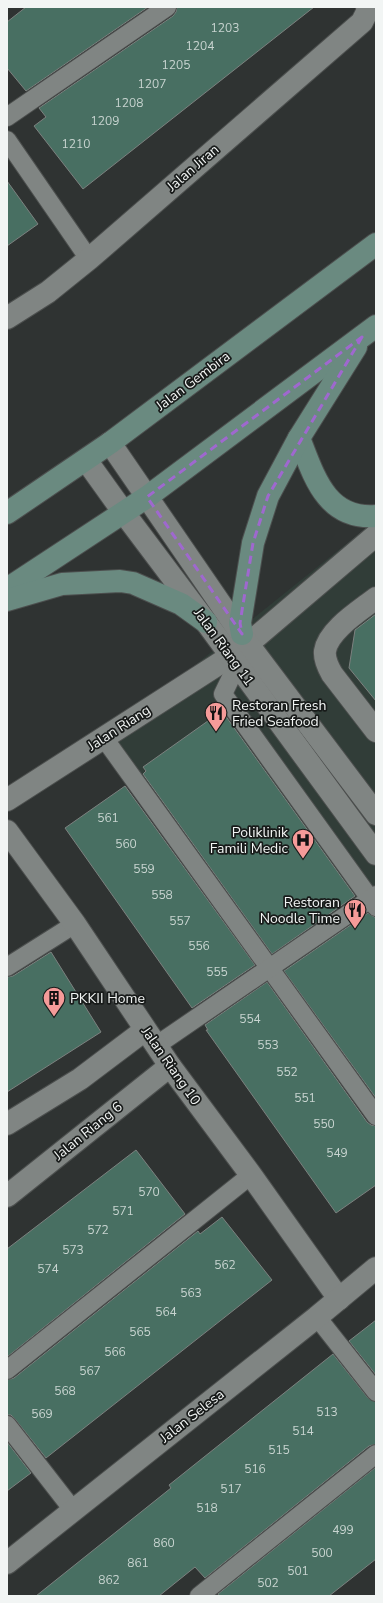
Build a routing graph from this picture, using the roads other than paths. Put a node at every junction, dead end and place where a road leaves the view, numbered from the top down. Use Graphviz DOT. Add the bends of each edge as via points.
graph roads {
  1 [pos="167,7"];
  2 [pos="367,7"];
  3 [pos="7,117"];
  4 [pos="7,140"];
  5 [pos="376,244"];
  6 [pos="89,259"];
  7 [pos="7,318"];
  8 [pos="369,332"];
  9 [pos="298,438"];
  10 [pos="110,443"];
  11 [pos="86,460"];
  12 [pos="147,497"];
  13 [pos="7,513"];
  14 [pos="124,513"];
  15 [pos="376,516"];
  16 [pos="376,535"];
  17 [pos="7,589"];
  18 [pos="376,598"];
  19 [pos="7,600"];
  20 [pos="206,622"];
  21 [pos="239,650"];
  22 [pos="376,731"];
  23 [pos="104,738"];
  24 [pos="7,800"];
  25 [pos="376,814"];
  26 [pos="7,831"];
  27 [pos="376,854"];
  28 [pos="374,901"];
  29 [pos="76,924"];
  30 [pos="7,967"];
  31 [pos="269,968"];
  32 [pos="151,1037"];
  33 [pos="170,1066"];
  34 [pos="376,1116"];
  35 [pos="7,1124"];
  36 [pos="251,1176"];
  37 [pos="7,1196"];
  38 [pos="376,1268"];
  39 [pos="339,1299"];
  40 [pos="317,1317"];
  41 [pos="7,1370"];
  42 [pos="376,1392"];
  43 [pos="7,1425"];
  44 [pos="376,1454"];
  45 [pos="73,1510"];
  46 [pos="7,1562"];
  47 [pos="199,1596"];
  1 -- 3 [label="lane"];
  2 -- 6 [label="street, Jalan Jiran" via="362,22"];
  4 -- 6 [label="lane"];
  5 -- 10 [label="main road, Jalan Gembira"];
  6 -- 7 [label="street, Jalan Jiran" via="48,292"];
  8 -- 9 [label="main road"];
  8 -- 12 [label="main road"];
  9 -- 15 [label="main road" via="315,479 328,498 345,512 364,517"];
  9 -- 21 [label="main road" via="268,496 253,543 240,623"];
  10 -- 11 [label="main road, Jalan Gembira"];
  10 -- 12 [label="street, Jalan Riang 11"];
  11 -- 13 [label="main road, Jalan Gembira"];
  11 -- 14 [label="street, Jalan Riang 11"];
  12 -- 14 [label="main road"];
  12 -- 21 [label="street, Jalan Riang 11"];
  14 -- 17 [label="main road"];
  14 -- 20 [label="street, Jalan Riang 11"];
  16 -- 21 [label="street, Jalan Riang"];
  18 -- 22 [label="street" via="337,630 325,651 326,664 332,674"];
  19 -- 20 [label="main road" via="62,584 126,582 181,604"];
  20 -- 21 [label="street, Jalan Riang 11"];
  21 -- 23 [label="street, Jalan Riang"];
  21 -- 25 [label="street, Jalan Riang 11"];
  21 -- 27 [label="street, Jalan Riang 11"];
  21 -- 28 [label="lane" via="224,694"];
  23 -- 24 [label="street, Jalan Riang"];
  23 -- 31 [label="lane"];
  26 -- 29 [label="street, Jalan Riang 10"];
  28 -- 31 [label="lane"];
  29 -- 30 [label="lane"];
  29 -- 32 [label="street, Jalan Riang 10"];
  31 -- 32 [label="lane"];
  31 -- 34 [label="lane"];
  32 -- 33 [label="street, Jalan Riang 10"];
  32 -- 35 [label="street"];
  33 -- 36 [label="street, Jalan Riang 10"];
  33 -- 37 [label="street, Jalan Riang 6"];
  36 -- 39 [label="street, Jalan Riang 10"];
  36 -- 41 [label="lane"];
  38 -- 39 [label="street, Jalan Selesa"];
  39 -- 40 [label="street, Jalan Selesa"];
  40 -- 42 [label="lane"];
  40 -- 45 [label="street, Jalan Selesa"];
  43 -- 45 [label="lane"];
  44 -- 47 [label="lane"];
  45 -- 46 [label="street, Jalan Selesa"];
}
